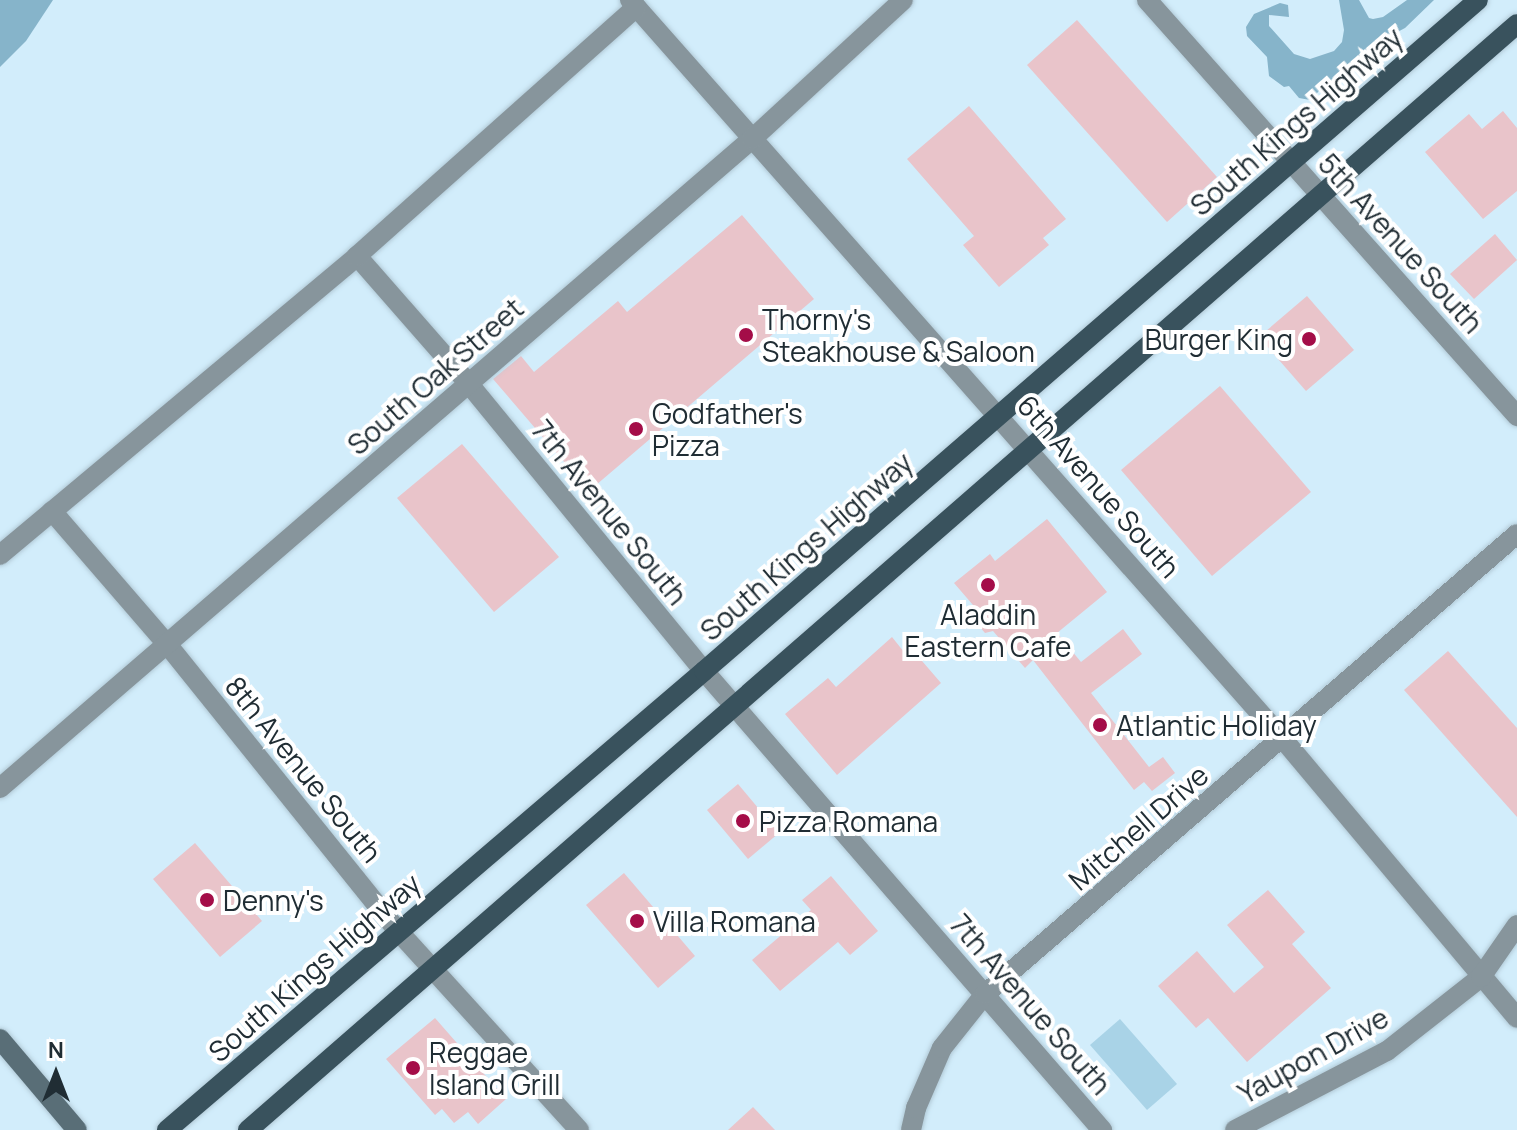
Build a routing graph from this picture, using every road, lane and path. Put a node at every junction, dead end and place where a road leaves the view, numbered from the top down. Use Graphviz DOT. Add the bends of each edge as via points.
graph roads {
  1 [pos="903,0"];
  2 [pos="1147,0"];
  3 [pos="1478,0"];
  4 [pos="633,4"];
  5 [pos="1517,24"];
  6 [pos="752,139"];
  7 [pos="1291,162"];
  8 [pos="1321,195"];
  9 [pos="357,256"];
  10 [pos="469,384"];
  11 [pos="1000,415"];
  12 [pos="1517,416"];
  13 [pos="1030,448"];
  14 [pos="52,511"];
  15 [pos="1517,534"];
  16 [pos="0,555"];
  17 [pos="167,644"];
  18 [pos="704,671"];
  19 [pos="736,707"];
  20 [pos="1283,739"];
  21 [pos="0,788"];
  22 [pos="1517,925"];
  23 [pos="398,931"];
  24 [pos="433,967"];
  25 [pos="1481,977"];
  26 [pos="985,994"];
  27 [pos="1517,1018"];
  28 [pos="0,1039"];
  29 [pos="77,1130"];
  30 [pos="167,1130"];
  31 [pos="248,1130"];
  32 [pos="579,1130"];
  33 [pos="911,1130"];
  34 [pos="1102,1130"];
  35 [pos="1235,1130"];
  1 -- 6 [label="street, South Oak Street"];
  2 -- 7 [label="street, 5th Avenue South"];
  3 -- 7 [label="main road, South Kings Highway"];
  4 -- 6 [label="street, 6th Avenue South"];
  4 -- 9 [label="street"];
  5 -- 8 [label="main road"];
  6 -- 10 [label="street, South Oak Street"];
  6 -- 11 [label="street, 6th Avenue South"];
  7 -- 8 [label="street, 5th Avenue South"];
  7 -- 11 [label="main road, South Kings Highway"];
  8 -- 12 [label="street, 5th Avenue South"];
  8 -- 13 [label="main road"];
  9 -- 10 [label="street, 7th Avenue South"];
  9 -- 14 [label="street"];
  10 -- 17 [label="street, South Oak Street"];
  10 -- 18 [label="street, 7th Avenue South"];
  11 -- 13 [label="street, 6th Avenue South"];
  11 -- 18 [label="main road, South Kings Highway"];
  13 -- 19 [label="main road"];
  13 -- 20 [label="street, 6th Avenue South"];
  14 -- 16 [label="street"];
  14 -- 17 [label="street, 8th Avenue South"];
  15 -- 20 [label="street, Mitchell Drive"];
  17 -- 21 [label="street, South Oak Street"];
  17 -- 23 [label="street, 8th Avenue South"];
  18 -- 19 [label="street, 7th Avenue South"];
  18 -- 23 [label="main road, South Kings Highway"];
  19 -- 24 [label="main road"];
  19 -- 26 [label="street, 7th Avenue South"];
  20 -- 25 [label="street, 6th Avenue South"];
  20 -- 26 [label="street, Mitchell Drive"];
  22 -- 25 [label="street, Yaupon Drive"];
  23 -- 24 [label="street, 8th Avenue South"];
  23 -- 30 [label="main road, South Kings Highway"];
  24 -- 31 [label="main road"];
  24 -- 32 [label="street, 8th Avenue South"];
  25 -- 27 [label="street, 6th Avenue South"];
  25 -- 35 [label="street, Yaupon Drive" via="1387,1051"];
  26 -- 33 [label="street, Mitchell Drive" via="942,1048"];
  26 -- 34 [label="street, 7th Avenue South"];
  28 -- 29 [label="street"];
}
